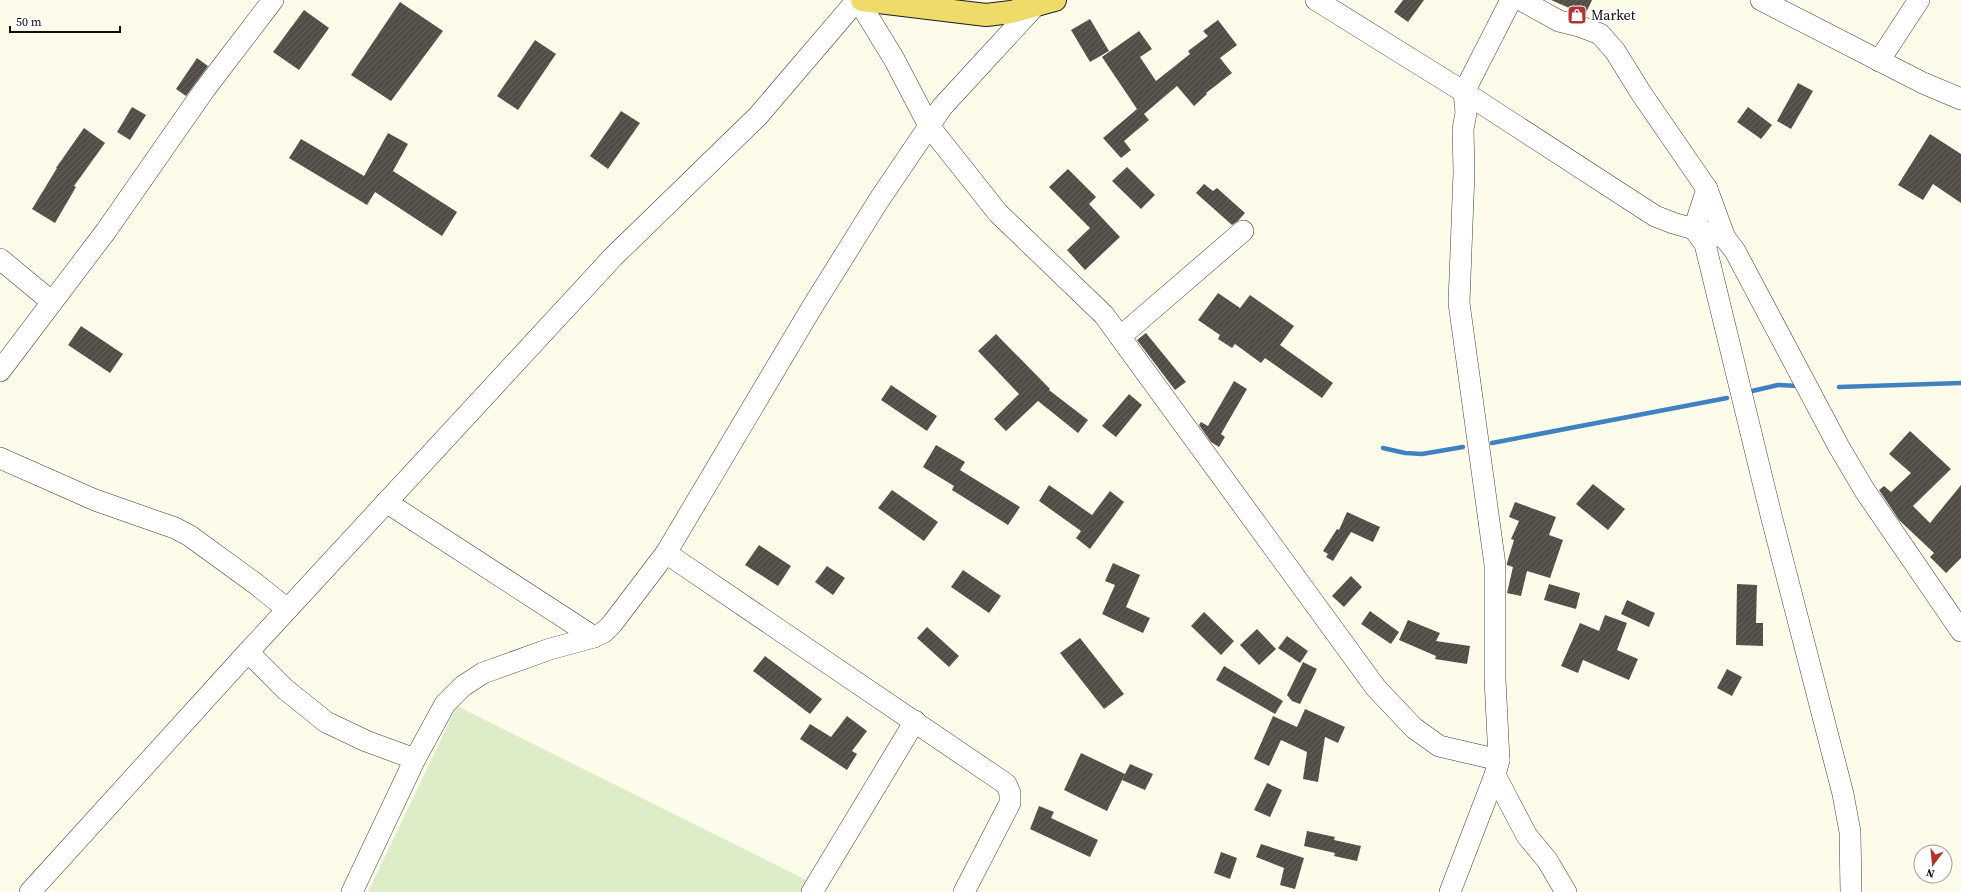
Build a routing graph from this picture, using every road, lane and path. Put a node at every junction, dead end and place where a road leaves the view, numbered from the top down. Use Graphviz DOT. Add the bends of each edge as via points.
graph roads {
  1 [pos="273,0"];
  2 [pos="858,0"];
  3 [pos="862,0"];
  4 [pos="1316,0"];
  5 [pos="1511,0"];
  6 [pos="1521,0"];
  7 [pos="1761,0"];
  8 [pos="1919,0"];
  9 [pos="1045,3"];
  10 [pos="1879,60"];
  11 [pos="1464,92"];
  12 [pos="1961,99"];
  13 [pos="929,126"];
  14 [pos="1708,189"];
  15 [pos="1694,229"];
  16 [pos="1243,231"];
  17 [pos="1725,238"];
  18 [pos="0,259"];
  19 [pos="52,302"];
  20 [pos="1120,337"];
  21 [pos="0,371"];
  22 [pos="0,458"];
  23 [pos="386,502"];
  24 [pos="666,553"];
  25 [pos="287,609"];
  26 [pos="1961,631"];
  27 [pos="594,637"];
  28 [pos="248,652"];
  29 [pos="915,721"];
  30 [pos="415,759"];
  31 [pos="1497,767"];
  32 [pos="30,892"];
  33 [pos="352,892"];
  34 [pos="812,892"];
  35 [pos="964,892"];
  36 [pos="1450,892"];
  37 [pos="1566,892"];
  38 [pos="1851,892"];
  1 -- 19 [label="street" via="205,89 106,231"];
  2 -- 13 [label="street" via="894,59"];
  2 -- 23 [label="street" via="758,116 613,257"];
  3 -- 9 [label="main road" via="986,15 1011,12"];
  4 -- 11 [label="street"];
  5 -- 11 [label="street"];
  6 -- 14 [label="street" via="1559,21 1600,34 1615,51"];
  7 -- 10 [label="street"];
  8 -- 10 [label="street"];
  9 -- 13 [label="street" via="942,107"];
  10 -- 12 [label="street" via="1923,84"];
  11 -- 15 [label="street" via="1655,216"];
  11 -- 31 [label="street" via="1466,113 1463,129 1459,303 1495,564"];
  13 -- 20 [label="street" via="998,213 1104,315"];
  13 -- 24 [label="street" via="811,309"];
  14 -- 15 [label="street"];
  14 -- 17 [label="street"];
  15 -- 17 [label="street"];
  15 -- 38 [label="street" via="1705,244 1843,794 1850,832"];
  16 -- 20 [label="street"];
  17 -- 26 [label="street" via="1738,257 1865,491"];
  18 -- 19 [label="street"];
  19 -- 21 [label="street"];
  20 -- 31 [label="street" via="1376,688 1414,728 1439,746"];
  22 -- 25 [label="street" via="95,500 190,536"];
  23 -- 25 [label="street"];
  23 -- 27 [label="street"];
  24 -- 27 [label="street" via="612,624"];
  24 -- 29 [label="street"];
  25 -- 28 [label="street"];
  27 -- 30 [label="street" via="513,661 483,673 468,683 445,704"];
  28 -- 30 [label="street" via="285,688 326,722 366,741"];
  28 -- 32 [label="street"];
  29 -- 34 [label="street"];
  29 -- 35 [label="street" via="1006,784 1010,794 1010,803"];
  30 -- 33 [label="street"];
  31 -- 36 [label="street"];
  31 -- 37 [label="street" via="1527,836 1547,860"];
}
